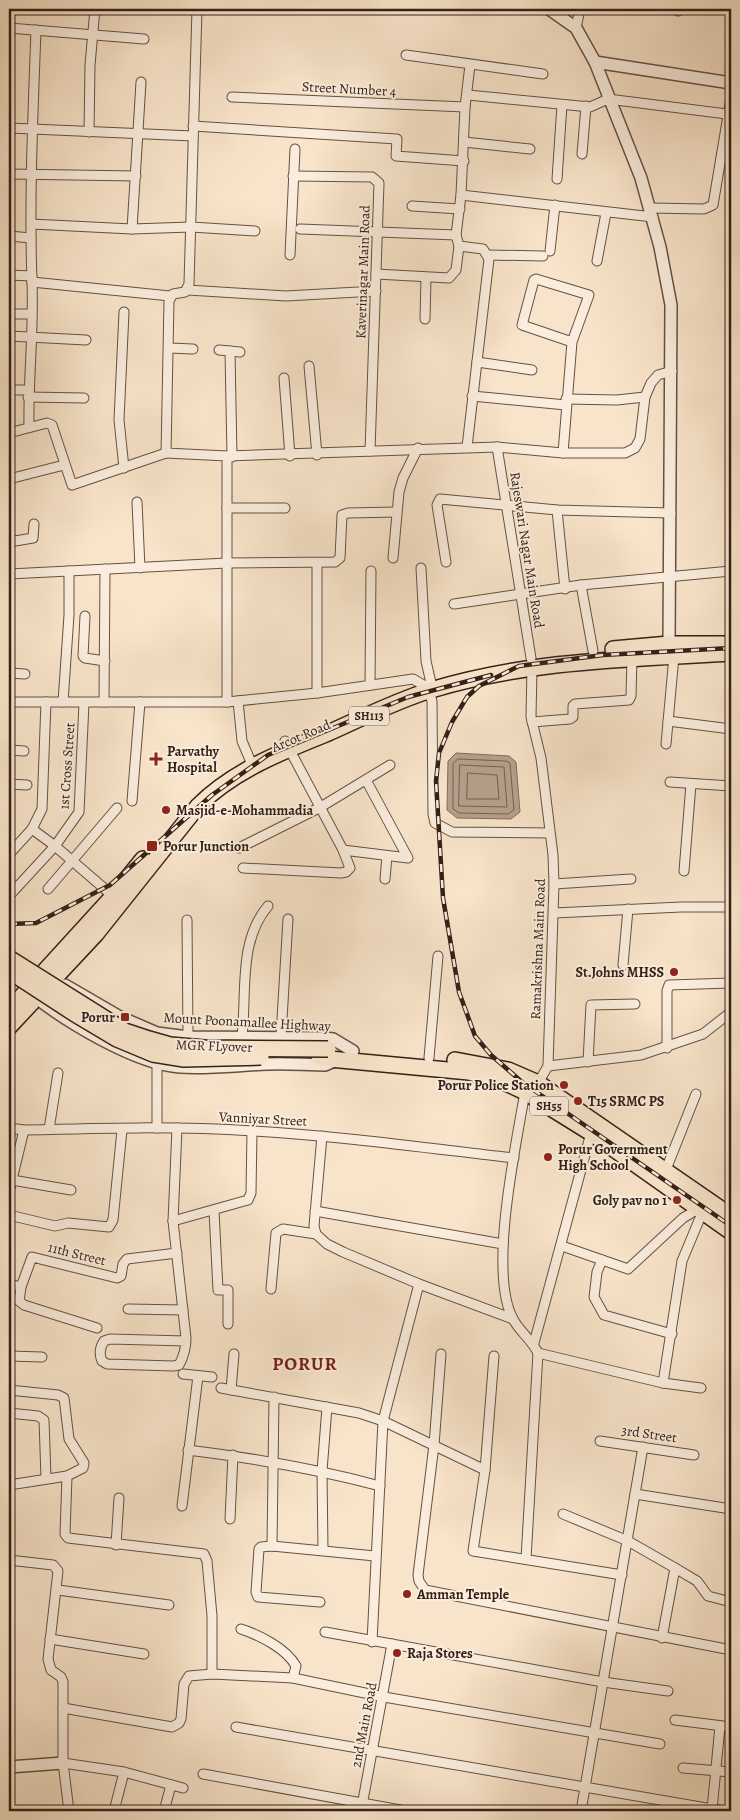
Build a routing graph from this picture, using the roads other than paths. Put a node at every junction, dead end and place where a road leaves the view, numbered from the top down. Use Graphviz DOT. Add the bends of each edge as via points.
graph roads {
  1 [pos="94,9"];
  2 [pos="198,9"];
  3 [pos="549,9"];
  4 [pos="580,9"];
  5 [pos="9,28"];
  6 [pos="576,28"];
  7 [pos="36,30"];
  8 [pos="92,34"];
  9 [pos="144,39"];
  10 [pos="406,55"];
  11 [pos="595,62"];
  12 [pos="470,65"];
  13 [pos="543,74"];
  14 [pos="141,82"];
  15 [pos="731,83"];
  16 [pos="468,95"];
  17 [pos="232,97"];
  18 [pos="731,98"];
  19 [pos="608,99"];
  20 [pos="562,105"];
  21 [pos="586,106"];
  22 [pos="465,108"];
  23 [pos="727,114"];
  24 [pos="193,126"];
  25 [pos="9,128"];
  26 [pos="32,129"];
  27 [pos="89,132"];
  28 [pos="139,133"];
  29 [pos="193,136"];
  30 [pos="464,142"];
  31 [pos="295,149"];
  32 [pos="530,149"];
  33 [pos="582,154"];
  34 [pos="464,161"];
  35 [pos="9,174"];
  36 [pos="32,175"];
  37 [pos="136,176"];
  38 [pos="294,176"];
  39 [pos="557,179"];
  40 [pos="461,195"];
  41 [pos="555,205"];
  42 [pos="412,206"];
  43 [pos="460,209"];
  44 [pos="606,212"];
  45 [pos="652,212"];
  46 [pos="31,224"];
  47 [pos="191,226"];
  48 [pos="132,229"];
  49 [pos="300,229"];
  50 [pos="256,231"];
  51 [pos="378,231"];
  52 [pos="456,234"];
  53 [pos="9,236"];
  54 [pos="31,238"];
  55 [pos="459,246"];
  56 [pos="290,255"];
  57 [pos="488,255"];
  58 [pos="598,262"];
  59 [pos="376,274"];
  60 [pos="9,275"];
  61 [pos="426,278"];
  62 [pos="32,279"];
  63 [pos="188,290"];
  64 [pos="376,291"];
  65 [pos="170,296"];
  66 [pos="124,312"];
  67 [pos="9,314"];
  68 [pos="31,314"];
  69 [pos="425,319"];
  70 [pos="9,336"];
  71 [pos="30,336"];
  72 [pos="86,340"];
  73 [pos="572,342"];
  74 [pos="169,348"];
  75 [pos="192,349"];
  76 [pos="219,350"];
  77 [pos="230,351"];
  78 [pos="240,352"];
  79 [pos="477,362"];
  80 [pos="308,366"];
  81 [pos="532,370"];
  82 [pos="672,371"];
  83 [pos="284,378"];
  84 [pos="9,390"];
  85 [pos="28,394"];
  86 [pos="472,396"];
  87 [pos="645,397"];
  88 [pos="84,398"];
  89 [pos="566,402"];
  90 [pos="29,427"];
  91 [pos="9,433"];
  92 [pos="466,447"];
  93 [pos="497,447"];
  94 [pos="418,448"];
  95 [pos="370,451"];
  96 [pos="166,453"];
  97 [pos="563,453"];
  98 [pos="317,455"];
  99 [pos="229,456"];
  100 [pos="290,456"];
  101 [pos="64,465"];
  102 [pos="124,468"];
  103 [pos="9,480"];
  104 [pos="137,502"];
  105 [pos="506,506"];
  106 [pos="227,508"];
  107 [pos="285,508"];
  108 [pos="557,510"];
  109 [pos="396,512"];
  110 [pos="671,514"];
  111 [pos="34,524"];
  112 [pos="9,542"];
  113 [pos="393,558"];
  114 [pos="446,562"];
  115 [pos="227,563"];
  116 [pos="317,563"];
  117 [pos="140,568"];
  118 [pos="421,568"];
  119 [pos="106,570"];
  120 [pos="69,571"];
  121 [pos="371,571"];
  122 [pos="731,571"];
  123 [pos="9,574"];
  124 [pos="670,576"];
  125 [pos="581,585"];
  126 [pos="565,589"];
  127 [pos="520,594"];
  128 [pos="454,604"];
  129 [pos="85,616"];
  130 [pos="731,643"];
  131 [pos="672,650"];
  132 [pos="593,651"];
  133 [pos="731,653"];
  134 [pos="632,658"];
  135 [pos="105,661"];
  136 [pos="531,663"];
  137 [pos="9,673"];
  138 [pos="26,674"];
  139 [pos="370,685"];
  140 [pos="428,687"];
  141 [pos="317,693"];
  142 [pos="238,701"];
  143 [pos="9,702"];
  144 [pos="46,702"];
  145 [pos="63,702"];
  146 [pos="104,702"];
  147 [pos="140,702"];
  148 [pos="227,702"];
  149 [pos="84,703"];
  150 [pos="668,721"];
  151 [pos="532,722"];
  152 [pos="731,729"];
  153 [pos="666,744"];
  154 [pos="287,745"];
  155 [pos="9,750"];
  156 [pos="24,751"];
  157 [pos="251,763"];
  158 [pos="390,765"];
  159 [pos="366,780"];
  160 [pos="670,782"];
  161 [pos="9,784"];
  162 [pos="691,784"];
  163 [pos="27,785"];
  164 [pos="731,786"];
  165 [pos="132,801"];
  166 [pos="117,808"];
  167 [pos="319,808"];
  168 [pos="32,829"];
  169 [pos="549,833"];
  170 [pos="56,846"];
  171 [pos="9,848"];
  172 [pos="239,848"];
  173 [pos="344,850"];
  174 [pos="387,856"];
  175 [pos="408,858"];
  176 [pos="418,860"];
  177 [pos="73,861"];
  178 [pos="243,868"];
  179 [pos="684,872"];
  180 [pos="385,879"];
  181 [pos="631,879"];
  182 [pos="554,884"];
  183 [pos="48,889"];
  184 [pos="9,896"];
  185 [pos="114,896"];
  186 [pos="268,906"];
  187 [pos="731,907"];
  188 [pos="628,909"];
  189 [pos="554,913"];
  190 [pos="288,919"];
  191 [pos="187,920"];
  192 [pos="9,949"];
  193 [pos="438,956"];
  194 [pos="9,958"];
  195 [pos="623,965"];
  196 [pos="9,971"];
  197 [pos="48,974"];
  198 [pos="9,979"];
  199 [pos="731,984"];
  200 [pos="30,993"];
  201 [pos="96,1003"];
  202 [pos="635,1004"];
  203 [pos="9,1010"];
  204 [pos="731,1012"];
  205 [pos="9,1027"];
  206 [pos="81,1027"];
  207 [pos="188,1036"];
  208 [pos="242,1036"];
  209 [pos="280,1036"];
  210 [pos="667,1048"];
  211 [pos="353,1051"];
  212 [pos="328,1056"];
  213 [pos="429,1058"];
  214 [pos="588,1062"];
  215 [pos="157,1063"];
  216 [pos="548,1066"];
  217 [pos="58,1073"];
  218 [pos="538,1083"];
  219 [pos="525,1092"];
  220 [pos="696,1094"];
  221 [pos="9,1128"];
  222 [pos="157,1128"];
  223 [pos="177,1128"];
  224 [pos="49,1129"];
  225 [pos="24,1130"];
  226 [pos="122,1130"];
  227 [pos="252,1131"];
  228 [pos="591,1133"];
  229 [pos="322,1136"];
  230 [pos="514,1158"];
  231 [pos="636,1158"];
  232 [pos="665,1172"];
  233 [pos="10,1187"];
  234 [pos="71,1190"];
  235 [pos="214,1211"];
  236 [pos="700,1211"];
  237 [pos="315,1212"];
  238 [pos="9,1215"];
  239 [pos="731,1216"];
  240 [pos="173,1222"];
  241 [pos="731,1232"];
  242 [pos="316,1234"];
  243 [pos="504,1244"];
  244 [pos="562,1246"];
  245 [pos="176,1253"];
  246 [pos="602,1260"];
  247 [pos="9,1284"];
  248 [pos="419,1284"];
  249 [pos="21,1288"];
  250 [pos="271,1290"];
  251 [pos="128,1309"];
  252 [pos="183,1310"];
  253 [pos="513,1319"];
  254 [pos="228,1324"];
  255 [pos="97,1328"];
  256 [pos="672,1334"];
  257 [pos="186,1341"];
  258 [pos="534,1344"];
  259 [pos="538,1352"];
  260 [pos="234,1354"];
  261 [pos="441,1354"];
  262 [pos="9,1356"];
  263 [pos="494,1356"];
  264 [pos="42,1357"];
  265 [pos="183,1374"];
  266 [pos="198,1376"];
  267 [pos="212,1377"];
  268 [pos="663,1383"];
  269 [pos="221,1388"];
  270 [pos="701,1388"];
  271 [pos="9,1390"];
  272 [pos="231,1390"];
  273 [pos="274,1397"];
  274 [pos="327,1407"];
  275 [pos="9,1413"];
  276 [pos="383,1421"];
  277 [pos="600,1441"];
  278 [pos="434,1445"];
  279 [pos="643,1448"];
  280 [pos="188,1450"];
  281 [pos="233,1455"];
  282 [pos="694,1455"];
  283 [pos="272,1462"];
  284 [pos="485,1470"];
  285 [pos="322,1471"];
  286 [pos="67,1476"];
  287 [pos="46,1478"];
  288 [pos="9,1485"];
  289 [pos="380,1486"];
  290 [pos="635,1494"];
  291 [pos="119,1498"];
  292 [pos="182,1506"];
  293 [pos="731,1509"];
  294 [pos="563,1514"];
  295 [pos="230,1519"];
  296 [pos="628,1541"];
  297 [pos="116,1545"];
  298 [pos="272,1546"];
  299 [pos="323,1550"];
  300 [pos="375,1556"];
  301 [pos="9,1560"];
  302 [pos="526,1560"];
  303 [pos="676,1568"];
  304 [pos="622,1575"];
  305 [pos="58,1590"];
  306 [pos="320,1602"];
  307 [pos="731,1602"];
  308 [pos="168,1605"];
  309 [pos="241,1628"];
  310 [pos="614,1629"];
  311 [pos="325,1632"];
  312 [pos="662,1638"];
  313 [pos="50,1639"];
  314 [pos="372,1642"];
  315 [pos="392,1644"];
  316 [pos="731,1650"];
  317 [pos="144,1654"];
  318 [pos="212,1674"];
  319 [pos="293,1678"];
  320 [pos="603,1682"];
  321 [pos="668,1692"];
  322 [pos="384,1696"];
  323 [pos="63,1708"];
  324 [pos="676,1720"];
  325 [pos="720,1726"];
  326 [pos="236,1727"];
  327 [pos="731,1727"];
  328 [pos="595,1733"];
  329 [pos="660,1744"];
  330 [pos="373,1750"];
  331 [pos="63,1763"];
  332 [pos="9,1767"];
  333 [pos="683,1768"];
  334 [pos="717,1770"];
  335 [pos="124,1772"];
  336 [pos="731,1772"];
  337 [pos="203,1774"];
  338 [pos="171,1785"];
  339 [pos="586,1787"];
  340 [pos="183,1788"];
  341 [pos="362,1807"];
  342 [pos="164,1810"];
  343 [pos="712,1810"];
  344 [pos="69,1811"];
  345 [pos="114,1811"];
  346 [pos="406,1811"];
  347 [pos="581,1811"];
  348 [pos="724,1811"];
  1 -- 8 [label="street"];
  2 -- 24 [label="street"];
  3 -- 6 [label="street"];
  4 -- 6 [label="street"];
  5 -- 7 [label="street"];
  6 -- 11 [label="street"];
  7 -- 8 [label="street"];
  7 -- 26 [label="street"];
  8 -- 9 [label="street"];
  8 -- 27 [label="street"];
  10 -- 12 [label="street"];
  11 -- 15 [label="street"];
  11 -- 19 [label="street"];
  12 -- 13 [label="street"];
  12 -- 16 [label="street"];
  14 -- 28 [label="street"];
  16 -- 20 [label="street"];
  16 -- 22 [label="street"];
  17 -- 22 [label="street, Street Number 4"];
  18 -- 23 [label="street"];
  19 -- 21 [label="street"];
  19 -- 23 [label="street"];
  19 -- 45 [label="street"];
  20 -- 21 [label="street"];
  20 -- 39 [label="street"];
  21 -- 33 [label="street"];
  22 -- 30 [label="street"];
  23 -- 45 [label="street" via="713,205 704,209"];
  24 -- 29 [label="street"];
  24 -- 34 [label="street" via="397,139 396,156"];
  25 -- 26 [label="street"];
  26 -- 27 [label="street"];
  26 -- 36 [label="street"];
  27 -- 28 [label="street"];
  28 -- 29 [label="street"];
  28 -- 37 [label="street"];
  29 -- 47 [label="street"];
  30 -- 32 [label="street"];
  30 -- 34 [label="street"];
  31 -- 38 [label="street"];
  34 -- 40 [label="street"];
  35 -- 36 [label="street"];
  36 -- 37 [label="street"];
  36 -- 46 [label="street"];
  37 -- 48 [label="street"];
  38 -- 51 [label="street, Kaverinagar Main Road" via="377,179"];
  38 -- 56 [label="street"];
  40 -- 41 [label="street"];
  40 -- 43 [label="street"];
  41 -- 44 [label="street"];
  41 -- 57 [label="street" via="547,254"];
  42 -- 43 [label="street"];
  43 -- 52 [label="street"];
  44 -- 45 [label="street"];
  44 -- 58 [label="street"];
  45 -- 82 [label="street" via="671,305"];
  46 -- 48 [label="street"];
  46 -- 54 [label="street"];
  47 -- 48 [label="street"];
  47 -- 50 [label="street"];
  47 -- 63 [label="street"];
  49 -- 51 [label="street"];
  51 -- 52 [label="street"];
  51 -- 59 [label="street, Kaverinagar Main Road"];
  52 -- 55 [label="street"];
  53 -- 54 [label="street"];
  54 -- 62 [label="street"];
  55 -- 57 [label="street" via="483,249"];
  55 -- 61 [label="street" via="453,276"];
  57 -- 79 [label="street"];
  59 -- 61 [label="street"];
  59 -- 64 [label="street, Kaverinagar Main Road"];
  60 -- 62 [label="street"];
  61 -- 69 [label="street"];
  62 -- 65 [label="street"];
  62 -- 68 [label="street"];
  63 -- 64 [label="street" via="286,296"];
  63 -- 65 [label="street"];
  64 -- 95 [label="street, Kaverinagar Main Road"];
  65 -- 74 [label="street"];
  66 -- 102 [label="street" via="119,391"];
  67 -- 68 [label="street"];
  68 -- 71 [label="street"];
  70 -- 71 [label="street"];
  71 -- 72 [label="street"];
  71 -- 85 [label="street"];
  73 -- 73 [label="street" via="589,295 534,280 522,326"];
  73 -- 89 [label="street"];
  74 -- 75 [label="street"];
  74 -- 96 [label="street"];
  76 -- 77 [label="street"];
  77 -- 78 [label="street"];
  77 -- 99 [label="street"];
  79 -- 81 [label="street"];
  79 -- 86 [label="street"];
  80 -- 98 [label="street"];
  82 -- 87 [label="street" via="655,377"];
  82 -- 110 [label="street"];
  83 -- 100 [label="street"];
  84 -- 85 [label="street"];
  85 -- 88 [label="street"];
  85 -- 90 [label="street"];
  86 -- 89 [label="street"];
  86 -- 92 [label="street"];
  87 -- 89 [label="street"];
  87 -- 97 [label="street" via="640,439 635,448 625,453"];
  89 -- 97 [label="street"];
  90 -- 91 [label="street"];
  90 -- 101 [label="street" via="46,423 52,425"];
  92 -- 93 [label="street"];
  92 -- 94 [label="street"];
  93 -- 97 [label="street"];
  93 -- 105 [label="street, Rajeswari Nagar Main Road"];
  94 -- 95 [label="street"];
  94 -- 109 [label="street" via="403,478"];
  95 -- 98 [label="street"];
  96 -- 99 [label="street"];
  96 -- 102 [label="street"];
  98 -- 100 [label="street"];
  99 -- 100 [label="street"];
  99 -- 106 [label="street"];
  101 -- 102 [label="street" via="72,485"];
  101 -- 103 [label="street"];
  104 -- 117 [label="street"];
  105 -- 108 [label="street"];
  105 -- 114 [label="street" via="438,500"];
  105 -- 127 [label="street, Rajeswari Nagar Main Road"];
  106 -- 107 [label="street"];
  106 -- 115 [label="street"];
  108 -- 110 [label="street"];
  108 -- 126 [label="street"];
  109 -- 113 [label="street"];
  109 -- 116 [label="street" via="345,513 340,518 340,558 335,562"];
  110 -- 124 [label="street"];
  111 -- 112 [label="street" via="33,538"];
  115 -- 116 [label="street"];
  115 -- 117 [label="street"];
  115 -- 148 [label="street"];
  116 -- 141 [label="street"];
  117 -- 119 [label="street"];
  118 -- 140 [label="street"];
  119 -- 120 [label="street"];
  119 -- 135 [label="street"];
  120 -- 123 [label="street"];
  120 -- 145 [label="street"];
  121 -- 139 [label="street"];
  122 -- 124 [label="street"];
  124 -- 125 [label="street"];
  124 -- 131 [label="street"];
  125 -- 126 [label="street"];
  125 -- 132 [label="street"];
  126 -- 127 [label="street"];
  127 -- 128 [label="street"];
  127 -- 136 [label="street, Rajeswari Nagar Main Road"];
  129 -- 135 [label="street" via="82,656"];
  130 -- 131 [label="main road, Arcot Road / SH113"];
  131 -- 132 [label="main road, Arcot Road / SH113"];
  131 -- 133 [label="main road, Arcot Road / SH113"];
  131 -- 134 [label="main road, Arcot Road / SH113"];
  131 -- 150 [label="street"];
  132 -- 136 [label="main road, Arcot Road / SH113"];
  134 -- 136 [label="main road, Arcot Road / SH113"];
  134 -- 151 [label="street" via="629,700 576,704 570,719"];
  135 -- 146 [label="street"];
  136 -- 140 [label="main road, Arcot Road / SH113"];
  136 -- 151 [label="street, Rajeswari Nagar Main Road"];
  137 -- 138 [label="street"];
  139 -- 140 [label="street" via="415,679"];
  139 -- 141 [label="street"];
  140 -- 154 [label="main road, Arcot Road / SH113"];
  140 -- 169 [label="street" via="432,701 435,822 452,832"];
  141 -- 142 [label="street"];
  142 -- 148 [label="street"];
  142 -- 157 [label="street" via="242,741"];
  143 -- 144 [label="street"];
  144 -- 145 [label="street"];
  144 -- 168 [label="street" via="43,805"];
  145 -- 149 [label="street"];
  146 -- 147 [label="street"];
  146 -- 149 [label="street"];
  147 -- 148 [label="street"];
  147 -- 165 [label="street"];
  149 -- 170 [label="street, 1st Cross Street" via="79,812"];
  150 -- 152 [label="street"];
  150 -- 153 [label="street"];
  151 -- 169 [label="street, Ramakrishna Main Road"];
  154 -- 157 [label="main road, Arcot Road / SH113"];
  154 -- 167 [label="street"];
  155 -- 156 [label="street"];
  157 -- 185 [label="main road, Arcot Road / SH113" via="210,783"];
  157 -- 197 [label="main road, Arcot Road / SH113" via="216,788 198,806 126,898"];
  158 -- 159 [label="street"];
  159 -- 167 [label="street"];
  159 -- 175 [label="street"];
  160 -- 162 [label="street"];
  161 -- 163 [label="street"];
  162 -- 164 [label="street"];
  162 -- 179 [label="street"];
  166 -- 177 [label="street"];
  167 -- 172 [label="street"];
  167 -- 173 [label="street"];
  168 -- 170 [label="street"];
  168 -- 171 [label="street" via="12,851"];
  169 -- 182 [label="street, Ramakrishna Main Road" via="554,856"];
  170 -- 177 [label="street"];
  170 -- 184 [label="street, 1st Cross Street"];
  173 -- 174 [label="street"];
  173 -- 178 [label="street" via="350,866 346,872"];
  174 -- 175 [label="street"];
  174 -- 180 [label="street"];
  175 -- 176 [label="street"];
  177 -- 183 [label="street"];
  177 -- 185 [label="street"];
  181 -- 182 [label="street"];
  182 -- 189 [label="street, Ramakrishna Main Road"];
  185 -- 197 [label="main road, Arcot Road / SH113"];
  186 -- 208 [label="street" via="250,939"];
  187 -- 188 [label="street"];
  188 -- 189 [label="street"];
  188 -- 195 [label="street"];
  189 -- 216 [label="street, Ramakrishna Main Road"];
  190 -- 209 [label="street"];
  191 -- 207 [label="street"];
  192 -- 197 [label="street, Mount Poonamallee Highway"];
  193 -- 213 [label="street"];
  194 -- 212 [label="main road, MGR FLyover / SH55, bridge" via="125,1030 149,1039 170,1045"];
  196 -- 212 [label="main road, MGR FLyover / SH55, bridge" via="75,1014 153,1054 184,1059"];
  197 -- 200 [label="main road, SH113"];
  197 -- 201 [label="street, Mount Poonamallee Highway"];
  198 -- 200 [label="street"];
  199 -- 210 [label="street" via="669,985"];
  200 -- 203 [label="main road, SH113"];
  200 -- 205 [label="main road, SH113"];
  200 -- 206 [label="street"];
  201 -- 206 [label="street"];
  201 -- 207 [label="street, Mount Poonamallee Highway" via="157,1033"];
  202 -- 214 [label="street" via="591,1006"];
  204 -- 210 [label="street" via="703,1034"];
  206 -- 215 [label="street" via="132,1055"];
  207 -- 208 [label="street, Mount Poonamallee Highway"];
  208 -- 209 [label="street, Mount Poonamallee Highway"];
  209 -- 211 [label="street, Mount Poonamallee Highway" via="333,1039"];
  210 -- 214 [label="street" via="641,1056"];
  211 -- 212 [label="main road, MGR FLyover / SH55"];
  211 -- 213 [label="main road, SH55"];
  212 -- 215 [label="street" via="325,1065 187,1068"];
  212 -- 219 [label="main road, SH55" via="469,1072"];
  213 -- 218 [label="main road, SH55" via="508,1070"];
  214 -- 216 [label="street"];
  215 -- 222 [label="street"];
  216 -- 218 [label="street"];
  217 -- 224 [label="street"];
  218 -- 231 [label="main road, SH55"];
  219 -- 228 [label="main road, SH55"];
  219 -- 230 [label="street"];
  220 -- 232 [label="street"];
  221 -- 225 [label="street, Vanniyar Street"];
  222 -- 223 [label="street, Vanniyar Street"];
  222 -- 226 [label="street, Vanniyar Street"];
  223 -- 227 [label="street, Vanniyar Street"];
  223 -- 240 [label="street"];
  224 -- 225 [label="street, Vanniyar Street"];
  224 -- 226 [label="street, Vanniyar Street"];
  225 -- 233 [label="street"];
  226 -- 238 [label="street" via="113,1220 109,1227 68,1223 55,1226"];
  227 -- 229 [label="street, Vanniyar Street"];
  227 -- 235 [label="street" via="250,1197 245,1202"];
  228 -- 231 [label="main road, SH55"];
  228 -- 244 [label="street"];
  229 -- 230 [label="street, Vanniyar Street"];
  229 -- 237 [label="street"];
  230 -- 243 [label="street"];
  231 -- 232 [label="main road, SH55"];
  231 -- 236 [label="main road, SH55"];
  232 -- 239 [label="main road, SH55"];
  233 -- 234 [label="street"];
  235 -- 240 [label="street"];
  235 -- 254 [label="street" via="218,1290 228,1290"];
  236 -- 241 [label="main road, SH55"];
  236 -- 246 [label="street" via="683,1218 628,1269"];
  236 -- 256 [label="street" via="682,1261"];
  237 -- 242 [label="street"];
  237 -- 243 [label="street"];
  240 -- 245 [label="street"];
  242 -- 248 [label="street" via="326,1244"];
  242 -- 250 [label="street" via="283,1229 276,1233"];
  243 -- 253 [label="street" via="503,1290"];
  244 -- 246 [label="street"];
  244 -- 258 [label="street"];
  245 -- 249 [label="street, 11th Street" via="127,1259 121,1276 117,1278 32,1258"];
  245 -- 252 [label="street"];
  246 -- 256 [label="street" via="594,1297 604,1315"];
  247 -- 249 [label="street"];
  248 -- 253 [label="street"];
  248 -- 276 [label="street"];
  249 -- 255 [label="street" via="18,1299 22,1304"];
  251 -- 252 [label="street"];
  252 -- 257 [label="street"];
  253 -- 258 [label="street"];
  256 -- 268 [label="street"];
  257 -- 257 [label="street" via="184,1356 174,1366 107,1364 100,1356 104,1340"];
  258 -- 259 [label="street"];
  259 -- 268 [label="street"];
  259 -- 302 [label="street"];
  260 -- 272 [label="street"];
  261 -- 278 [label="street"];
  262 -- 264 [label="street"];
  263 -- 284 [label="street"];
  265 -- 266 [label="street"];
  266 -- 267 [label="street"];
  266 -- 280 [label="street"];
  268 -- 270 [label="street"];
  269 -- 272 [label="street"];
  271 -- 286 [label="street" via="58,1394 64,1398 69,1439 84,1464 83,1468"];
  272 -- 273 [label="street"];
  273 -- 274 [label="street"];
  273 -- 283 [label="street"];
  274 -- 276 [label="street"];
  274 -- 285 [label="street"];
  275 -- 287 [label="street" via="38,1416 44,1420"];
  276 -- 278 [label="street"];
  276 -- 289 [label="street"];
  277 -- 279 [label="street, 3rd Street"];
  278 -- 284 [label="street"];
  278 -- 310 [label="street" via="418,1576 426,1590"];
  279 -- 282 [label="street, 3rd Street"];
  279 -- 290 [label="street"];
  280 -- 281 [label="street"];
  280 -- 292 [label="street"];
  281 -- 283 [label="street"];
  281 -- 295 [label="street"];
  283 -- 285 [label="street"];
  283 -- 298 [label="street"];
  284 -- 302 [label="street" via="473,1551"];
  285 -- 289 [label="street"];
  285 -- 299 [label="street"];
  286 -- 287 [label="street"];
  286 -- 297 [label="street" via="66,1537"];
  287 -- 288 [label="street"];
  289 -- 300 [label="street"];
  290 -- 293 [label="street"];
  290 -- 296 [label="street"];
  291 -- 297 [label="street"];
  294 -- 296 [label="street"];
  296 -- 303 [label="street"];
  296 -- 304 [label="street"];
  297 -- 318 [label="street" via="204,1554 212,1616"];
  298 -- 299 [label="street"];
  298 -- 306 [label="street" via="259,1549 256,1596"];
  299 -- 300 [label="street"];
  300 -- 314 [label="street"];
  301 -- 305 [label="street" via="53,1565 58,1571"];
  302 -- 304 [label="street"];
  303 -- 307 [label="street" via="697,1581 708,1596"];
  303 -- 312 [label="street"];
  304 -- 310 [label="street"];
  305 -- 308 [label="street"];
  305 -- 313 [label="street"];
  309 -- 319 [label="street" via="267,1640 290,1658 296,1666"];
  310 -- 312 [label="street"];
  310 -- 320 [label="street"];
  311 -- 314 [label="street"];
  312 -- 316 [label="street"];
  313 -- 317 [label="street"];
  313 -- 323 [label="street" via="48,1665 62,1678"];
  314 -- 315 [label="street"];
  315 -- 320 [label="street"];
  315 -- 322 [label="street, 2nd Main Road"];
  318 -- 319 [label="street"];
  318 -- 323 [label="street" via="189,1676 179,1723 172,1727"];
  319 -- 322 [label="street"];
  320 -- 321 [label="street"];
  320 -- 328 [label="street"];
  322 -- 328 [label="street"];
  322 -- 330 [label="street, 2nd Main Road"];
  323 -- 331 [label="street"];
  324 -- 325 [label="street"];
  325 -- 327 [label="street"];
  325 -- 334 [label="street"];
  326 -- 330 [label="street"];
  328 -- 329 [label="street"];
  328 -- 339 [label="street"];
  330 -- 339 [label="street"];
  330 -- 341 [label="street, 2nd Main Road"];
  331 -- 332 [label="street"];
  331 -- 335 [label="street"];
  331 -- 344 [label="street"];
  333 -- 334 [label="street"];
  334 -- 336 [label="street"];
  334 -- 343 [label="street"];
  335 -- 338 [label="street"];
  335 -- 345 [label="street"];
  337 -- 341 [label="street"];
  338 -- 340 [label="street"];
  338 -- 342 [label="street"];
  339 -- 343 [label="street"];
  339 -- 347 [label="street"];
  341 -- 346 [label="street"];
  343 -- 348 [label="street"];
}
